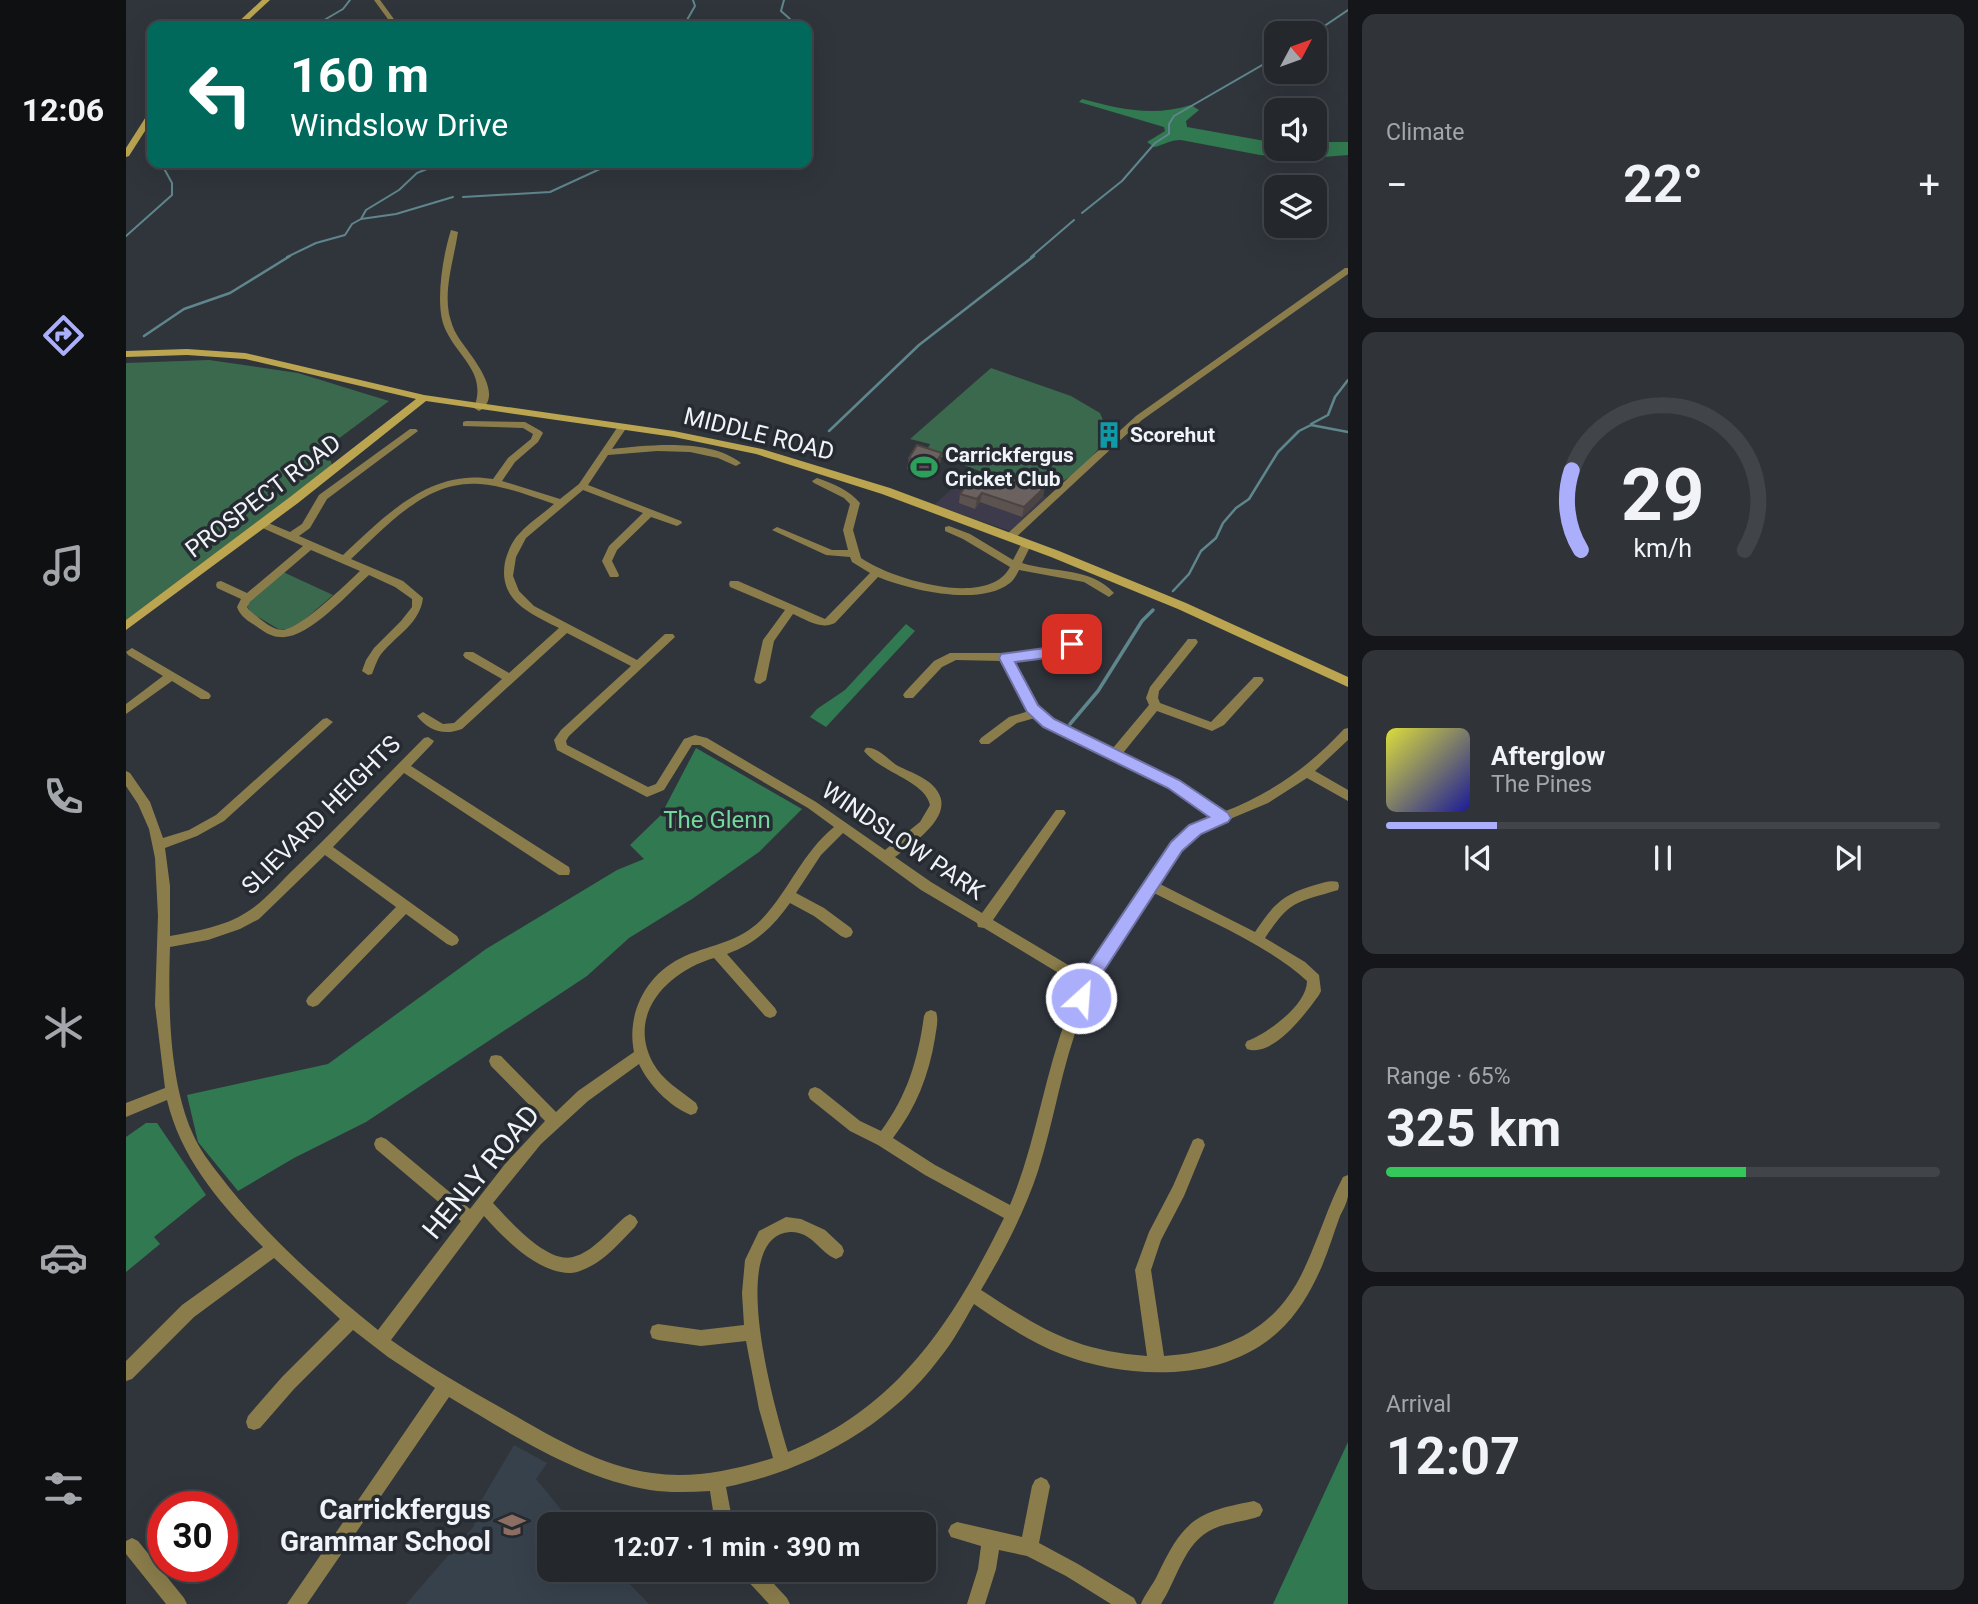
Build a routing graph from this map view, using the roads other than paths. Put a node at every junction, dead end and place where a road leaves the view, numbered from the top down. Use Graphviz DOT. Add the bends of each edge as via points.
graph roads {
  1 [pos="266,0"];
  2 [pos="377,0"];
  3 [pos="243,21"];
  4 [pos="392,21"];
  5 [pos="147,122"];
  6 [pos="126,154"];
  7 [pos="454,232"];
  8 [pos="1348,270"];
  9 [pos="126,354"];
  10 [pos="424,398"];
  11 [pos="479,408"];
  12 [pos="466,424"];
  13 [pos="622,427"];
  14 [pos="413,431"];
  15 [pos="608,452"];
  16 [pos="736,463"];
  17 [pos="817,481"];
  18 [pos="496,483"];
  19 [pos="582,486"];
  20 [pos="560,503"];
  21 [pos="650,512"];
  22 [pos="677,523"];
  23 [pos="262,524"];
  24 [pos="949,528"];
  25 [pos="777,530"];
  26 [pos="291,537"];
  27 [pos="1010,537"];
  28 [pos="1027,544"];
  29 [pos="310,545"];
  30 [pos="852,554"];
  31 [pos="344,560"];
  32 [pos="1016,565"];
  33 [pos="367,570"];
  34 [pos="875,574"];
  35 [pos="614,575"];
  36 [pos="734,584"];
  37 [pos="221,585"];
  38 [pos="1109,593"];
  39 [pos="248,598"];
  40 [pos="791,609"];
  41 [pos="126,626"];
  42 [pos="567,627"];
  43 [pos="669,637"];
  44 [pos="1079,642"];
  45 [pos="1192,642"];
  46 [pos="132,652"];
  47 [pos="469,655"];
  48 [pos="1006,658"];
  49 [pos="638,665"];
  50 [pos="368,671"];
  51 [pos="172,675"];
  52 [pos="509,678"];
  53 [pos="760,680"];
  54 [pos="1258,680"];
  55 [pos="1348,682"];
  56 [pos="909,695"];
  57 [pos="205,696"];
  58 [pos="1155,706"];
  59 [pos="126,710"];
  60 [pos="1036,713"];
  61 [pos="423,716"];
  62 [pos="327,722"];
  63 [pos="1348,732"];
  64 [pos="428,741"];
  65 [pos="985,741"];
  66 [pos="870,751"];
  67 [pos="1115,754"];
  68 [pos="402,766"];
  69 [pos="1307,772"];
  70 [pos="126,776"];
  71 [pos="132,795"];
  72 [pos="1348,796"];
  73 [pos="1060,813"];
  74 [pos="1223,818"];
  75 [pos="842,827"];
  76 [pos="160,844"];
  77 [pos="324,848"];
  78 [pos="885,857"];
  79 [pos="564,871"];
  80 [pos="1150,885"];
  81 [pos="1333,886"];
  82 [pos="787,895"];
  83 [pos="405,906"];
  84 [pos="983,923"];
  85 [pos="846,932"];
  86 [pos="452,940"];
  87 [pos="1256,940"];
  88 [pos="164,943"];
  89 [pos="716,951"];
  90 [pos="1088,984"];
  91 [pos="313,1000"];
  92 [pos="770,1012"];
  93 [pos="931,1016"];
  94 [pos="1252,1045"];
  95 [pos="641,1055"];
  96 [pos="496,1061"];
  97 [pos="173,1091"];
  98 [pos="815,1094"];
  99 [pos="691,1108"];
  100 [pos="126,1110"];
  101 [pos="555,1121"];
  102 [pos="883,1140"];
  103 [pos="382,1144"];
  104 [pos="1198,1145"];
  105 [pos="1348,1182"];
  106 [pos="484,1204"];
  107 [pos="1014,1215"];
  108 [pos="472,1220"];
  109 [pos="630,1223"];
  110 [pos="274,1248"];
  111 [pos="836,1251"];
  112 [pos="971,1293"];
  113 [pos="352,1319"];
  114 [pos="658,1332"];
  115 [pos="750,1332"];
  116 [pos="380,1341"];
  117 [pos="1157,1366"];
  118 [pos="126,1373"];
  119 [pos="447,1386"];
  120 [pos="254,1422"];
  121 [pos="783,1463"];
  122 [pos="717,1483"];
  123 [pos="1041,1486"];
  124 [pos="1254,1510"];
  125 [pos="722,1512"];
  126 [pos="957,1531"];
  127 [pos="991,1540"];
  128 [pos="132,1547"];
  129 [pos="1029,1548"];
  130 [pos="761,1582"];
  131 [pos="178,1604"];
  132 [pos="296,1604"];
  133 [pos="782,1604"];
  134 [pos="976,1604"];
  135 [pos="1128,1604"];
  136 [pos="1150,1604"];
  1 -- 3 [label="main road"];
  2 -- 4 [label="street"];
  5 -- 6 [label="main road"];
  7 -- 11 [label="street" via="445,314 454,339 479,374 485,394"];
  8 -- 27 [label="street" via="1139,418"];
  9 -- 10 [label="main road, MIDDLE ROAD" via="245,356"];
  10 -- 11 [label="main road, MIDDLE ROAD"];
  10 -- 23 [label="main road, PROSPECT ROAD"];
  11 -- 13 [label="main road, MIDDLE ROAD"];
  12 -- 18 [label="street" via="525,425 538,433"];
  13 -- 15 [label="street"];
  13 -- 27 [label="main road, MIDDLE ROAD" via="787,459"];
  14 -- 26 [label="street" via="323,497 306,526"];
  15 -- 16 [label="street" via="668,448 721,456"];
  15 -- 19 [label="street"];
  17 -- 30 [label="street" via="854,501 848,526"];
  18 -- 20 [label="street"];
  18 -- 31 [label="street" via="458,481 432,490 402,509"];
  19 -- 20 [label="street"];
  19 -- 21 [label="street"];
  20 -- 42 [label="street" via="520,540 509,576 520,601"];
  21 -- 22 [label="street"];
  21 -- 35 [label="street" via="611,550 607,561"];
  23 -- 26 [label="street"];
  23 -- 41 [label="main road, PROSPECT ROAD"];
  24 -- 32 [label="street"];
  25 -- 30 [label="street" via="830,553"];
  26 -- 29 [label="street"];
  27 -- 28 [label="main road, MIDDLE ROAD"];
  28 -- 32 [label="street"];
  28 -- 55 [label="main road, MIDDLE ROAD" via="1182,606"];
  29 -- 31 [label="street"];
  29 -- 39 [label="street"];
  30 -- 34 [label="street"];
  31 -- 33 [label="street"];
  32 -- 34 [label="street" via="1005,581 976,589 915,586"];
  32 -- 38 [label="street" via="1082,577"];
  33 -- 39 [label="street" via="287,634 244,612"];
  33 -- 50 [label="street" via="411,590 419,604 376,651"];
  34 -- 40 [label="street" via="828,622"];
  36 -- 40 [label="street"];
  37 -- 39 [label="street"];
  40 -- 53 [label="street" via="769,640"];
  42 -- 49 [label="street"];
  42 -- 52 [label="street"];
  43 -- 49 [label="street"];
  44 -- 48 [label="street" via="1047,653"];
  45 -- 58 [label="street" via="1154,690"];
  46 -- 51 [label="street"];
  47 -- 52 [label="street"];
  48 -- 56 [label="street" via="949,657"];
  48 -- 60 [label="street"];
  49 -- 75 [label="street, WINDSLOW PARK" via="562,736 561,747 647,792 660,787 691,740 703,741"];
  51 -- 57 [label="street"];
  51 -- 59 [label="street"];
  52 -- 61 [label="street" via="455,727 439,728"];
  54 -- 58 [label="street" via="1212,727"];
  58 -- 67 [label="street"];
  60 -- 65 [label="street" via="1013,720"];
  60 -- 67 [label="street"];
  62 -- 76 [label="street" via="225,814 197,831"];
  63 -- 69 [label="street"];
  64 -- 68 [label="street, SLIEVARD HEIGHTS"];
  66 -- 78 [label="street" via="926,787 936,803 923,827"];
  67 -- 74 [label="street" via="1192,794"];
  68 -- 77 [label="street, SLIEVARD HEIGHTS"];
  68 -- 79 [label="street"];
  69 -- 72 [label="street"];
  69 -- 74 [label="street" via="1277,793"];
  70 -- 71 [label="street"];
  71 -- 76 [label="street"];
  73 -- 84 [label="street"];
  74 -- 80 [label="street" via="1184,838"];
  75 -- 78 [label="street, WINDSLOW PARK"];
  75 -- 82 [label="street" via="820,845"];
  76 -- 88 [label="street"];
  77 -- 83 [label="street"];
  77 -- 88 [label="street, SLIEVARD HEIGHTS" via="254,915 208,934"];
  78 -- 84 [label="street, WINDSLOW PARK"];
  80 -- 87 [label="street"];
  80 -- 90 [label="street"];
  81 -- 87 [label="street" via="1288,899"];
  82 -- 85 [label="street"];
  82 -- 89 [label="street" via="755,934"];
  83 -- 86 [label="street"];
  83 -- 91 [label="street"];
  84 -- 90 [label="street, WINDSLOW PARK"];
  87 -- 94 [label="street" via="1304,969 1315,987 1277,1032"];
  88 -- 97 [label="street" via="162,1005"];
  89 -- 92 [label="street"];
  89 -- 95 [label="street" via="676,968 648,995 638,1023"];
  90 -- 107 [label="street" via="1068,1032 1030,1174"];
  93 -- 102 [label="street" via="918,1083"];
  95 -- 99 [label="street" via="652,1074"];
  95 -- 101 [label="street, HENLY ROAD"];
  96 -- 101 [label="street"];
  97 -- 100 [label="street"];
  97 -- 110 [label="street" via="181,1128 199,1160"];
  98 -- 102 [label="street" via="855,1126"];
  101 -- 106 [label="street, HENLY ROAD"];
  102 -- 107 [label="street"];
  103 -- 108 [label="street"];
  104 -- 117 [label="street" via="1143,1270"];
  105 -- 117 [label="street" via="1332,1211 1308,1278 1283,1316 1232,1350 1194,1362"];
  106 -- 108 [label="street, HENLY ROAD"];
  106 -- 109 [label="street" via="524,1246 571,1266 593,1256"];
  107 -- 112 [label="street"];
  108 -- 116 [label="street, HENLY ROAD"];
  110 -- 113 [label="street"];
  110 -- 118 [label="street" via="188,1311"];
  111 -- 115 [label="street" via="821,1235 804,1227 781,1226 765,1233 754,1257"];
  112 -- 117 [label="street" via="1065,1348"];
  112 -- 121 [label="street" via="931,1357 895,1394 842,1436"];
  113 -- 116 [label="street"];
  113 -- 120 [label="street"];
  114 -- 115 [label="street" via="701,1338"];
  115 -- 121 [label="street"];
  116 -- 119 [label="street"];
  119 -- 122 [label="street" via="606,1471 671,1484"];
  119 -- 132 [label="street"];
  121 -- 122 [label="street"];
  122 -- 125 [label="street"];
  123 -- 129 [label="street"];
  124 -- 136 [label="street" via="1218,1516 1198,1525"];
  126 -- 127 [label="street"];
  127 -- 129 [label="street"];
  127 -- 134 [label="street"];
  128 -- 131 [label="street"];
  129 -- 135 [label="street"];
  130 -- 133 [label="street"];
}
